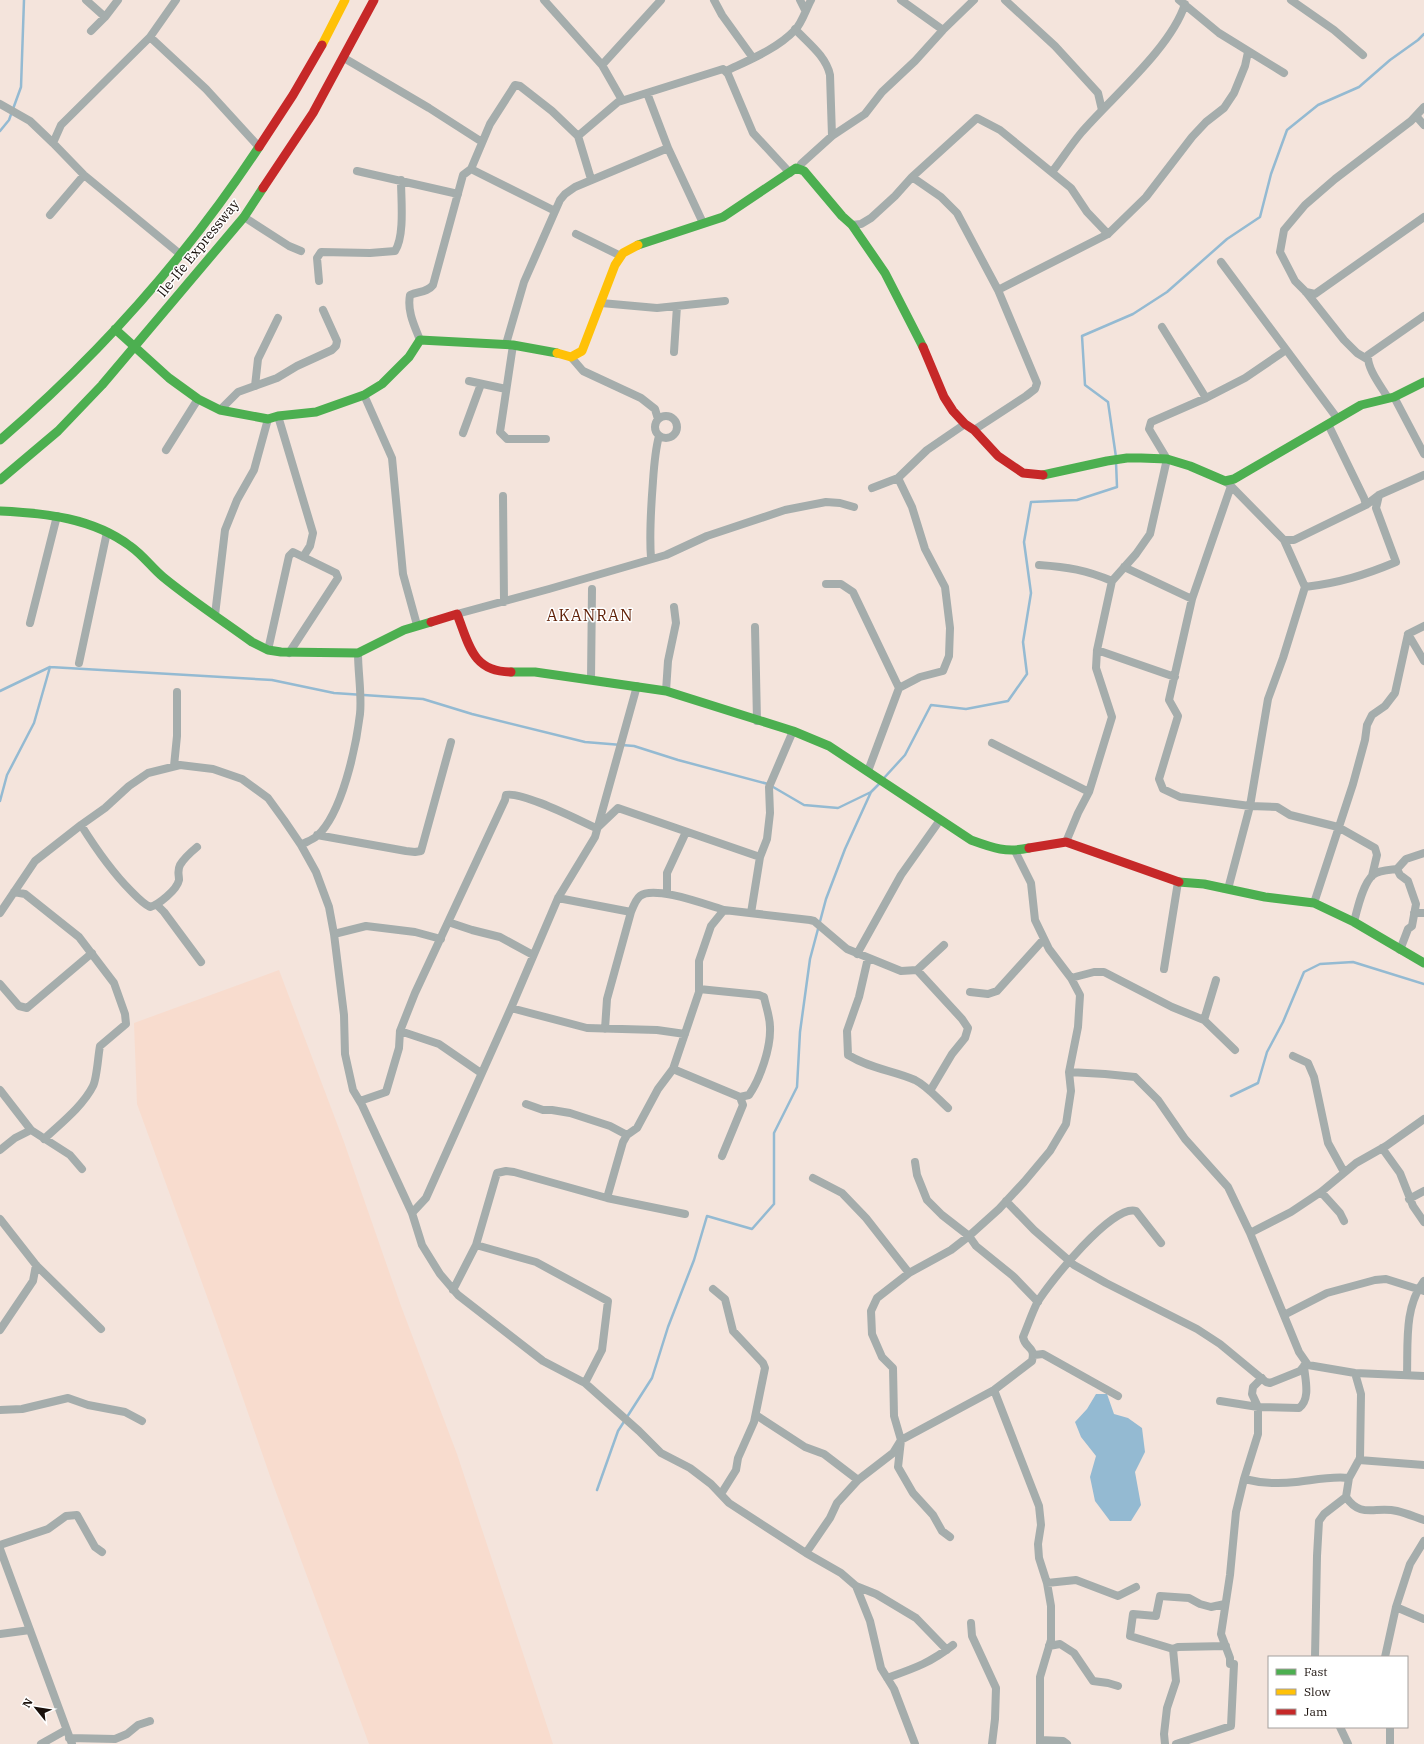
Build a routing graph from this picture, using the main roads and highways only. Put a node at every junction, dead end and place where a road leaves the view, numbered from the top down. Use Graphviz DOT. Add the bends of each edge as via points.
graph roads {
  1 [pos="345,0"];
  2 [pos="374,0"];
  3 [pos="115,329"];
  4 [pos="134,348"];
  5 [pos="1424,382"];
  6 [pos="0,440"];
  7 [pos="0,480"];
  8 [pos="0,511"];
  9 [pos="1424,963"];
  1 -- 3 [label="main road, Ile-Ife Expressway" via="310,65 235,182 180,254"];
  2 -- 4 [label="main road, Ile-Ife Expressway" via="313,113 244,216"];
  3 -- 4 [label="main road"];
  3 -- 6 [label="main road, Ile-Ife Expressway" via="47,398"];
  4 -- 5 [label="main road" via="198,399 220,410 268,419 316,412 364,395 382,384 409,357 420,340 510,345 570,357 582,351 615,266 623,253 647,241 723,217 796,168 800,168 852,225 885,273 952,411 998,456 1023,473 1046,475 1122,458 1167,459 1228,483 1337,418"];
  4 -- 7 [label="main road, Ile-Ife Expressway" via="58,431"];
  8 -- 9 [label="main road" via="72,518 107,532 131,546 163,577 252,642 268,650 289,653 358,653 404,630 457,614 473,655 485,666 503,672 536,672 666,691 793,731 829,746 971,840 995,849 1015,851 1066,842 1178,882 1314,903 1354,922"];
}
